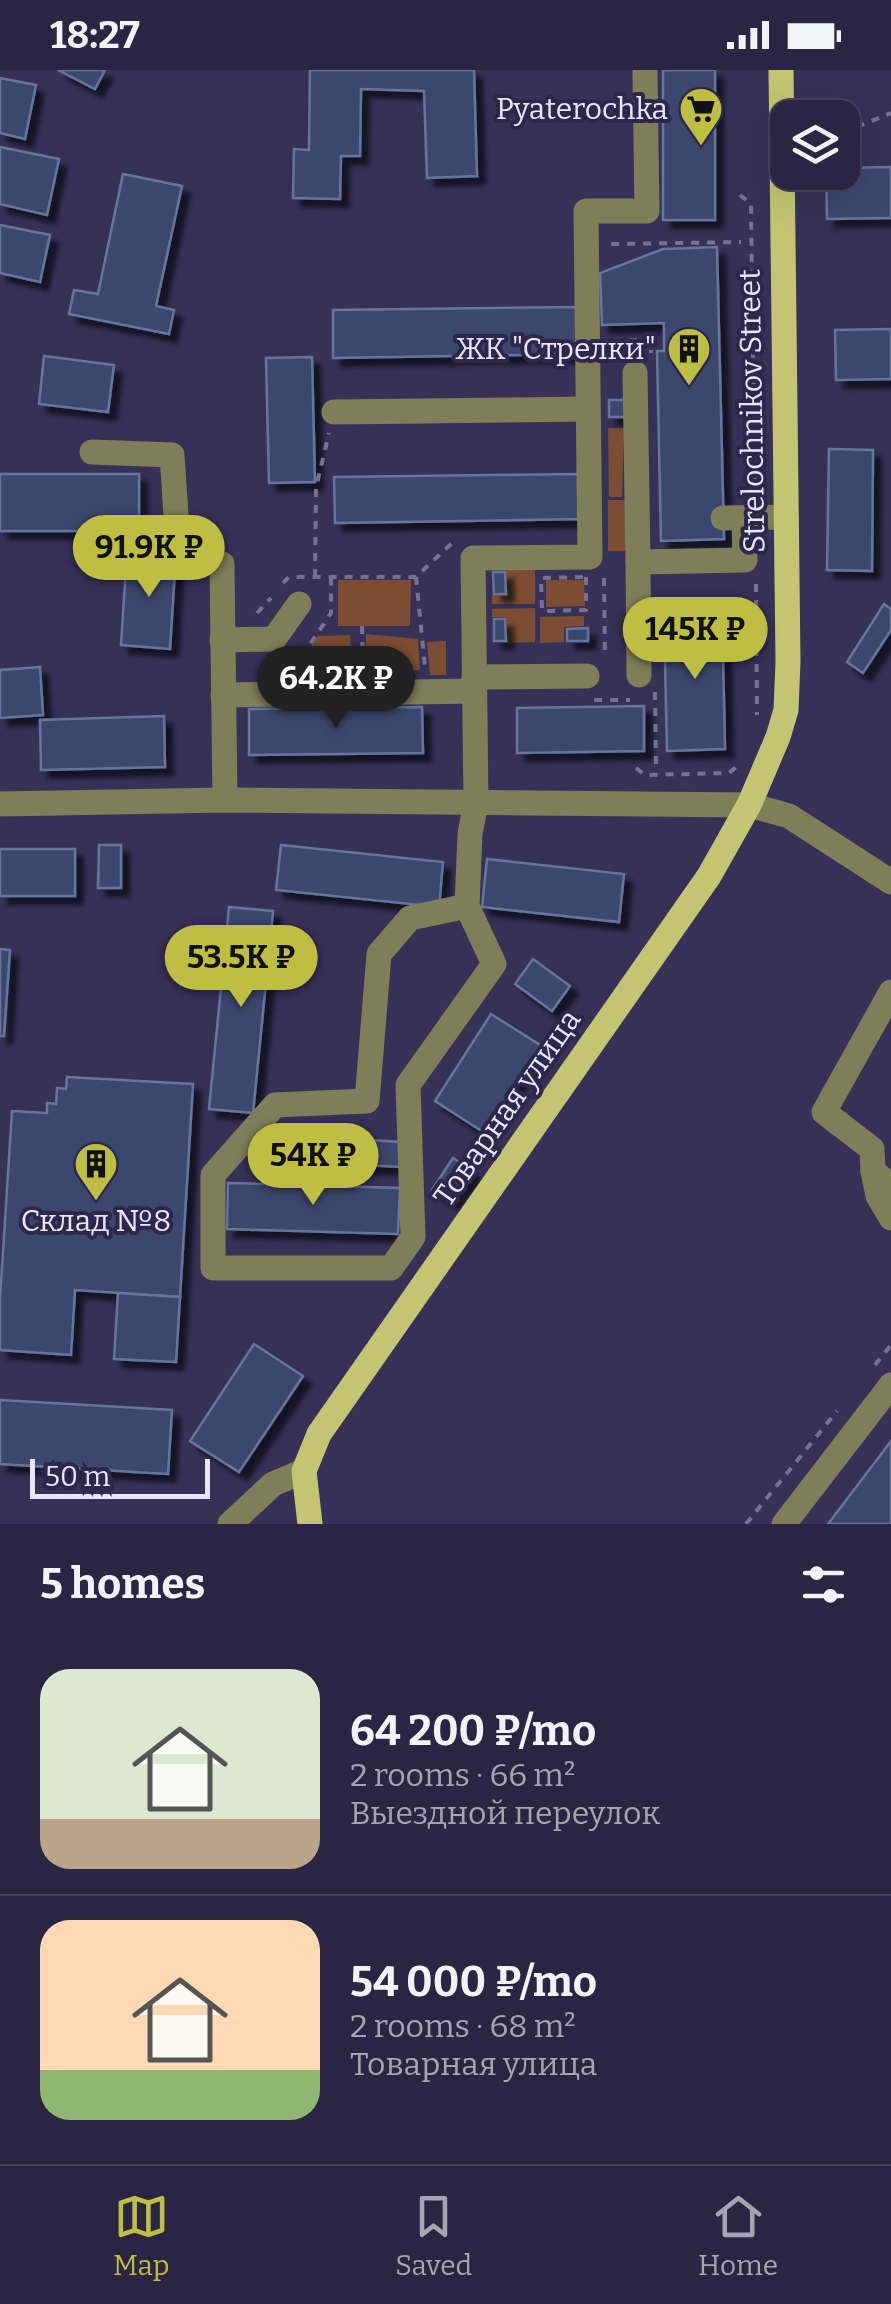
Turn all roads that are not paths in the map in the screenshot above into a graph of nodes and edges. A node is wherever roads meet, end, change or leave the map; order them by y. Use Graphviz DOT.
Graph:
graph roads {
  1 [pos="645,70"];
  2 [pos="780,70"];
  3 [pos="635,373"];
  4 [pos="588,409"];
  5 [pos="334,412"];
  6 [pos="92,452"];
  7 [pos="786,522"];
  8 [pos="638,562"];
  9 [pos="299,604"];
  10 [pos="228,640"];
  11 [pos="647,678"];
  12 [pos="596,682"];
  13 [pos="474,684"];
  14 [pos="223,694"];
  15 [pos="224,800"];
  16 [pos="476,802"];
  17 [pos="0,804"];
  18 [pos="749,805"];
  19 [pos="888,874"];
  20 [pos="467,906"];
  21 [pos="891,992"];
  22 [pos="882,1178"];
  23 [pos="891,1218"];
  24 [pos="880,1378"];
  25 [pos="304,1470"];
  26 [pos="230,1524"];
  27 [pos="310,1524"];
  28 [pos="784,1524"];
  1 -- 4 [label="street"];
  2 -- 7 [label="main road, Strelochnikov Street"];
  3 -- 8 [label="street"];
  4 -- 5 [label="street"];
  4 -- 13 [label="street"];
  6 -- 10 [label="street"];
  7 -- 8 [label="street"];
  7 -- 18 [label="main road, Strelochnikov Street"];
  8 -- 11 [label="street"];
  9 -- 10 [label="street"];
  10 -- 14 [label="street"];
  12 -- 13 [label="street"];
  13 -- 14 [label="street"];
  13 -- 16 [label="street"];
  14 -- 15 [label="street"];
  15 -- 16 [label="street"];
  15 -- 17 [label="street"];
  16 -- 18 [label="street"];
  16 -- 20 [label="street"];
  18 -- 19 [label="street"];
  18 -- 25 [label="main road, Товарная улица"];
  20 -- 20 [label="street"];
  21 -- 22 [label="street"];
  22 -- 23 [label="street"];
  24 -- 28 [label="street"];
  25 -- 26 [label="street"];
  25 -- 27 [label="main road"];
}
